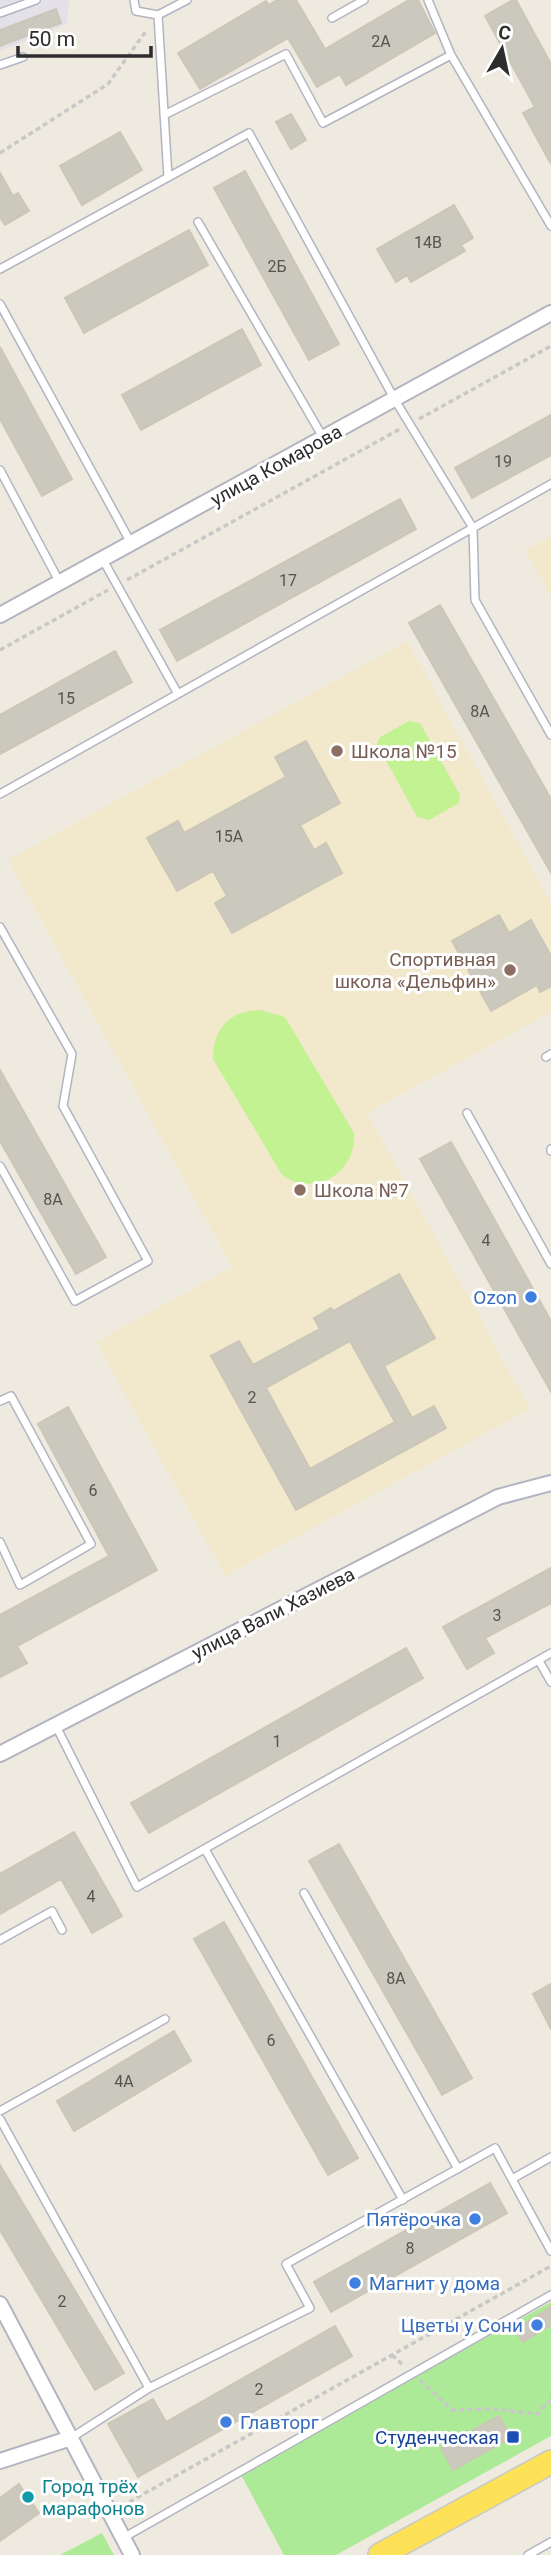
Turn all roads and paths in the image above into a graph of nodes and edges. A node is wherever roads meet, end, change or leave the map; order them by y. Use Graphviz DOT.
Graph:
graph roads {
  1 [pos="36,0"];
  2 [pos="134,0"];
  3 [pos="187,0"];
  4 [pos="364,0"];
  5 [pos="428,0"];
  6 [pos="0,13"];
  7 [pos="158,15"];
  8 [pos="332,18"];
  9 [pos="451,55"];
  10 [pos="23,57"];
  11 [pos="0,65"];
  12 [pos="164,115"];
  13 [pos="0,153"];
  14 [pos="167,177"];
  15 [pos="198,222"];
  16 [pos="551,226"];
  17 [pos="0,269"];
  18 [pos="0,304"];
  19 [pos="551,313"];
  20 [pos="551,346"];
  21 [pos="395,400"];
  22 [pos="410,424"];
  23 [pos="324,439"];
  24 [pos="0,470"];
  25 [pos="551,484"];
  26 [pos="473,528"];
  27 [pos="132,544"];
  28 [pos="103,560"];
  29 [pos="60,583"];
  30 [pos="117,585"];
  31 [pos="0,615"];
  32 [pos="0,650"];
  33 [pos="178,694"];
  34 [pos="551,735"];
  35 [pos="0,794"];
  36 [pos="0,927"];
  37 [pos="467,1113"];
  38 [pos="0,1166"];
  39 [pos="551,1264"];
  40 [pos="0,1401"];
  41 [pos="551,1483"];
  42 [pos="0,1542"];
  43 [pos="551,1653"];
  44 [pos="539,1661"];
  45 [pos="551,1682"];
  46 [pos="56,1726"];
  47 [pos="0,1754"];
  48 [pos="206,1851"];
  49 [pos="304,1893"];
  50 [pos="62,1930"];
  51 [pos="0,1940"];
  52 [pos="165,2019"];
  53 [pos="0,2111"];
  54 [pos="0,2119"];
  55 [pos="551,2157"];
  56 [pos="458,2169"];
  57 [pos="512,2179"];
  58 [pos="403,2200"];
  59 [pos="551,2251"];
  60 [pos="551,2266"];
  61 [pos="551,2295"];
  62 [pos="0,2304"];
  63 [pos="392,2355"];
  64 [pos="413,2374"];
  65 [pos="149,2388"];
  66 [pos="551,2400"];
  67 [pos="71,2438"];
  68 [pos="0,2461"];
  69 [pos="551,2462"];
  70 [pos="110,2513"];
  71 [pos="123,2538"];
  72 [pos="551,2542"];
  73 [pos="132,2555"];
  74 [pos="380,2555"];
  75 [pos="528,2555"];
  1 -- 6 [label="lane"];
  2 -- 7 [label="lane"];
  3 -- 7 [label="lane"];
  4 -- 8 [label="lane"];
  5 -- 9 [label="lane"];
  7 -- 12 [label="lane"];
  7 -- 13 [label="path"];
  9 -- 12 [label="lane"];
  9 -- 16 [label="lane"];
  10 -- 11 [label="lane"];
  12 -- 14 [label="lane"];
  14 -- 17 [label="lane"];
  14 -- 21 [label="lane"];
  15 -- 23 [label="lane"];
  18 -- 27 [label="lane"];
  19 -- 21 [label="street, улица Комарова"];
  20 -- 22 [label="path"];
  21 -- 22 [label="lane"];
  21 -- 23 [label="street, улица Комарова"];
  22 -- 26 [label="lane"];
  22 -- 30 [label="path"];
  23 -- 27 [label="street, улица Комарова"];
  24 -- 29 [label="lane"];
  25 -- 26 [label="lane"];
  26 -- 33 [label="lane"];
  26 -- 34 [label="lane"];
  27 -- 28 [label="street, улица Комарова"];
  28 -- 29 [label="street, улица Комарова"];
  28 -- 30 [label="lane"];
  29 -- 31 [label="street, улица Комарова"];
  30 -- 32 [label="path"];
  30 -- 33 [label="lane"];
  33 -- 35 [label="lane"];
  36 -- 38 [label="lane"];
  37 -- 39 [label="lane"];
  40 -- 42 [label="lane"];
  41 -- 46 [label="street, улица Вали Хазиева"];
  43 -- 44 [label="lane"];
  44 -- 45 [label="lane"];
  44 -- 48 [label="lane"];
  46 -- 47 [label="street, улица Вали Хазиева"];
  46 -- 48 [label="lane"];
  48 -- 58 [label="lane"];
  49 -- 56 [label="lane"];
  50 -- 51 [label="lane"];
  52 -- 53 [label="lane"];
  54 -- 65 [label="lane"];
  55 -- 57 [label="lane"];
  56 -- 57 [label="lane"];
  56 -- 58 [label="lane"];
  57 -- 59 [label="lane"];
  58 -- 65 [label="lane"];
  60 -- 63 [label="path"];
  61 -- 64 [label="lane"];
  62 -- 67 [label="street"];
  63 -- 64 [label="path"];
  63 -- 70 [label="path"];
  64 -- 66 [label="path"];
  64 -- 71 [label="lane"];
  65 -- 67 [label="lane"];
  67 -- 68 [label="street"];
  67 -- 70 [label="street"];
  69 -- 74 [label="main road"];
  70 -- 71 [label="street"];
  71 -- 73 [label="street"];
  72 -- 75 [label="lane"];
}
